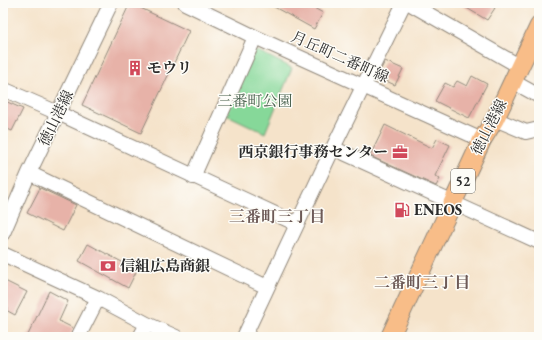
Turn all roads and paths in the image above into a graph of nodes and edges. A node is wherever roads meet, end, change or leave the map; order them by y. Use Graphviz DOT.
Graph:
graph roads {
  1 [pos="111,3"];
  2 [pos="185,3"];
  3 [pos="404,3"];
  4 [pos="409,3"];
  5 [pos="539,26"];
  6 [pos="255,37"];
  7 [pos="516,74"];
  8 [pos="364,86"];
  9 [pos="3,88"];
  10 [pos="539,96"];
  11 [pos="58,113"];
  12 [pos="494,119"];
  13 [pos="539,129"];
  14 [pos="482,140"];
  15 [pos="333,148"];
  16 [pos="29,173"];
  17 [pos="193,177"];
  18 [pos="453,203"];
  19 [pos="297,224"];
  20 [pos="3,233"];
  21 [pos="539,242"];
  22 [pos="3,254"];
  23 [pos="267,287"];
  24 [pos="98,298"];
  25 [pos="147,324"];
  26 [pos="78,337"];
  27 [pos="140,337"];
  28 [pos="176,337"];
  29 [pos="244,337"];
  30 [pos="390,337"];
  1 -- 11 [label="street, 徳山港線"];
  2 -- 6 [label="street, 月丘町二番町線"];
  3 -- 8 [label="street"];
  4 -- 7 [label="street"];
  5 -- 7 [label="main road, 徳山港線 / 52"];
  6 -- 8 [label="street, 月丘町二番町線"];
  6 -- 17 [label="street"];
  7 -- 10 [label="street"];
  7 -- 12 [label="main road, 徳山港線 / 52"];
  8 -- 14 [label="street, 月丘町二番町線"];
  8 -- 15 [label="street"];
  9 -- 11 [label="street"];
  11 -- 16 [label="street, 徳山港線"];
  11 -- 17 [label="street"];
  12 -- 13 [label="street"];
  12 -- 14 [label="main road, 徳山港線 / 52"];
  14 -- 18 [label="main road, 徳山港線 / 52"];
  15 -- 18 [label="street"];
  15 -- 19 [label="street"];
  16 -- 20 [label="street, 徳山港線"];
  16 -- 23 [label="street"];
  17 -- 19 [label="street"];
  18 -- 21 [label="street"];
  18 -- 30 [label="main road, 徳山港線 / 52"];
  19 -- 23 [label="street"];
  22 -- 24 [label="street"];
  23 -- 29 [label="street"];
  24 -- 25 [label="street"];
  24 -- 26 [label="street"];
  25 -- 27 [label="street"];
  25 -- 28 [label="street"];
}
